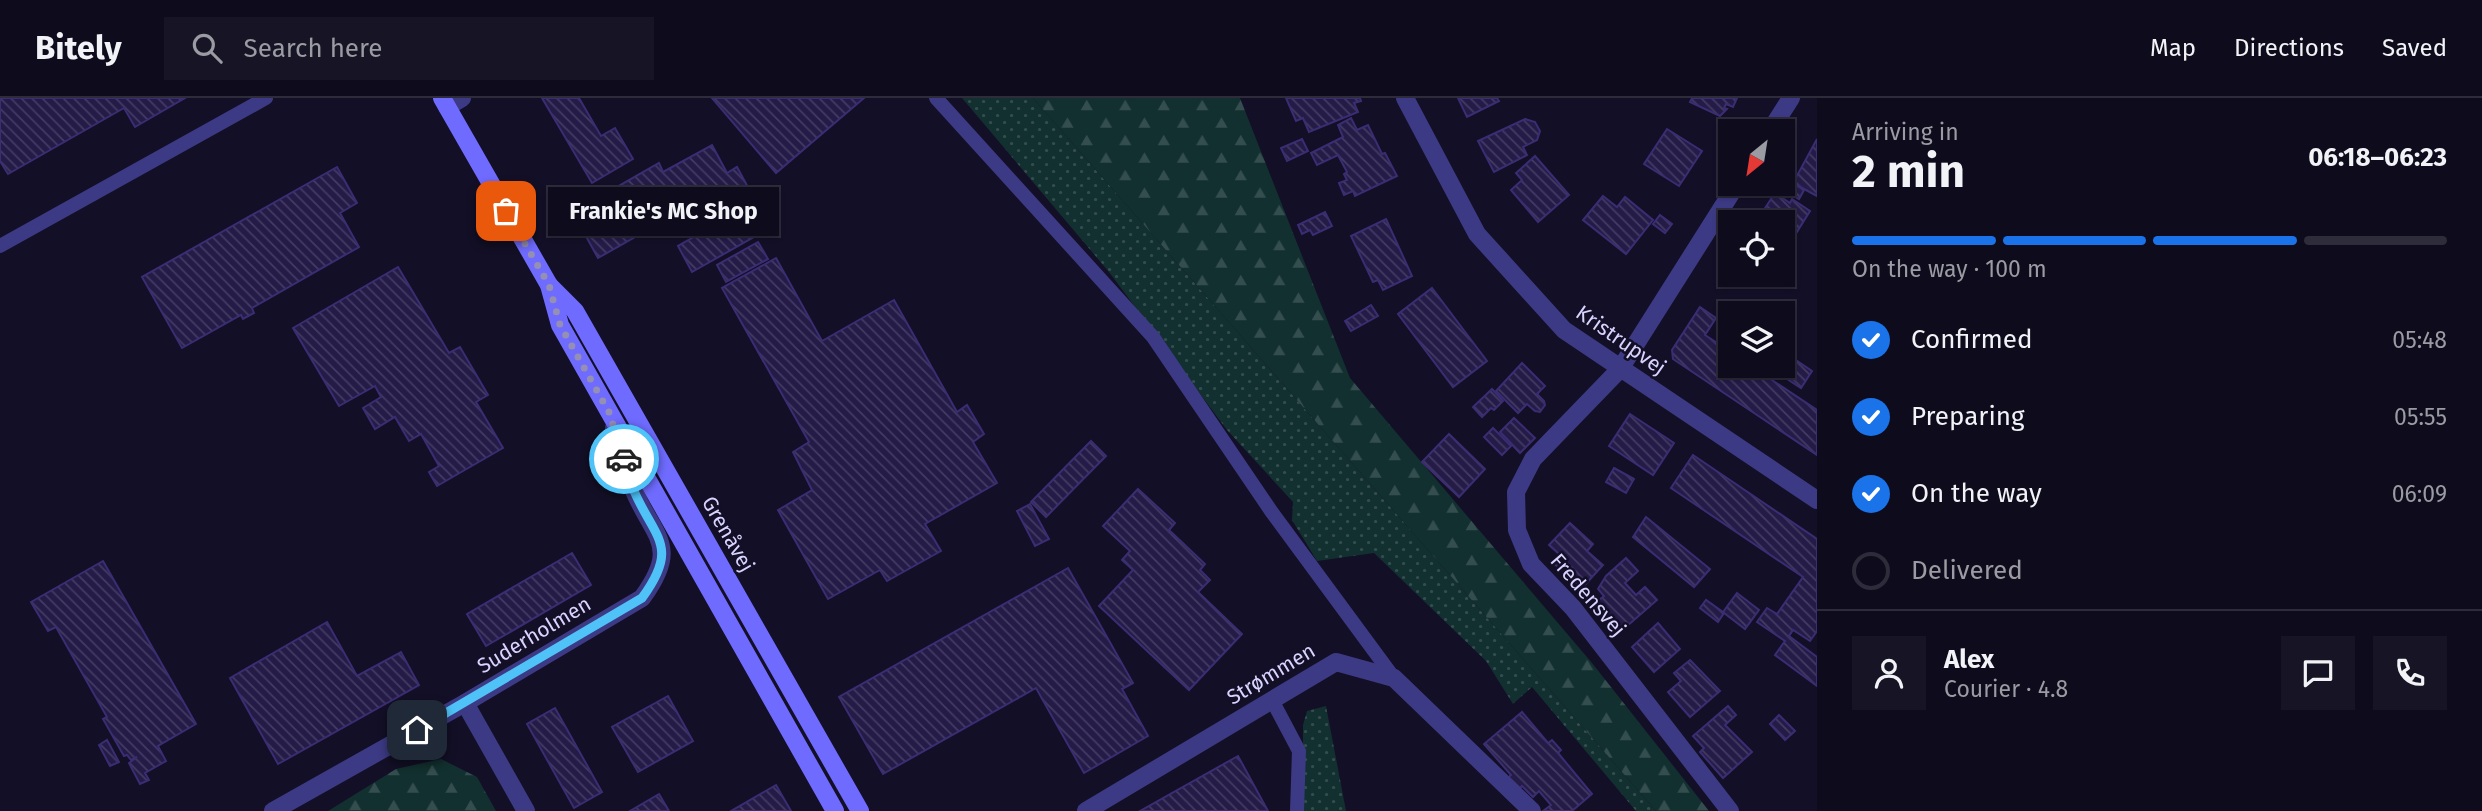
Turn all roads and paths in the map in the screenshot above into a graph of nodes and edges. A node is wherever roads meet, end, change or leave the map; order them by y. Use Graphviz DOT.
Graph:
graph roads {
  1 [pos="266,98"];
  2 [pos="936,98"];
  3 [pos="1405,98"];
  4 [pos="1791,98"];
  5 [pos="450,101"];
  6 [pos="1778,119"];
  7 [pos="1729,196"];
  8 [pos="0,246"];
  9 [pos="549,285"];
  10 [pos="1620,369"];
  11 [pos="609,412"];
  12 [pos="1817,500"];
  13 [pos="1394,678"];
  14 [pos="1272,700"];
  15 [pos="465,703"];
  16 [pos="273,811"];
  17 [pos="526,811"];
  18 [pos="835,811"];
  19 [pos="860,811"];
  20 [pos="1086,811"];
  21 [pos="1297,811"];
  22 [pos="1532,811"];
  23 [pos="1730,811"];
  1 -- 8 [label="lane"];
  2 -- 13 [label="lane"];
  3 -- 10 [label="street, Kristrupvej"];
  4 -- 6 [label="street"];
  5 -- 9 [label="street, Grenåvej"];
  7 -- 10 [label="street, Fredensvej"];
  9 -- 11 [label="street, Grenåvej"];
  9 -- 19 [label="street, Grenåvej"];
  10 -- 12 [label="street, Kristrupvej"];
  10 -- 23 [label="street, Fredensvej"];
  11 -- 15 [label="street, Suderholmen"];
  11 -- 18 [label="street, Grenåvej"];
  13 -- 14 [label="street, Strømmen"];
  13 -- 22 [label="street, Strømmen"];
  14 -- 20 [label="street, Strømmen"];
  14 -- 21 [label="lane"];
  15 -- 16 [label="street, Suderholmen"];
  15 -- 17 [label="street"];
}
